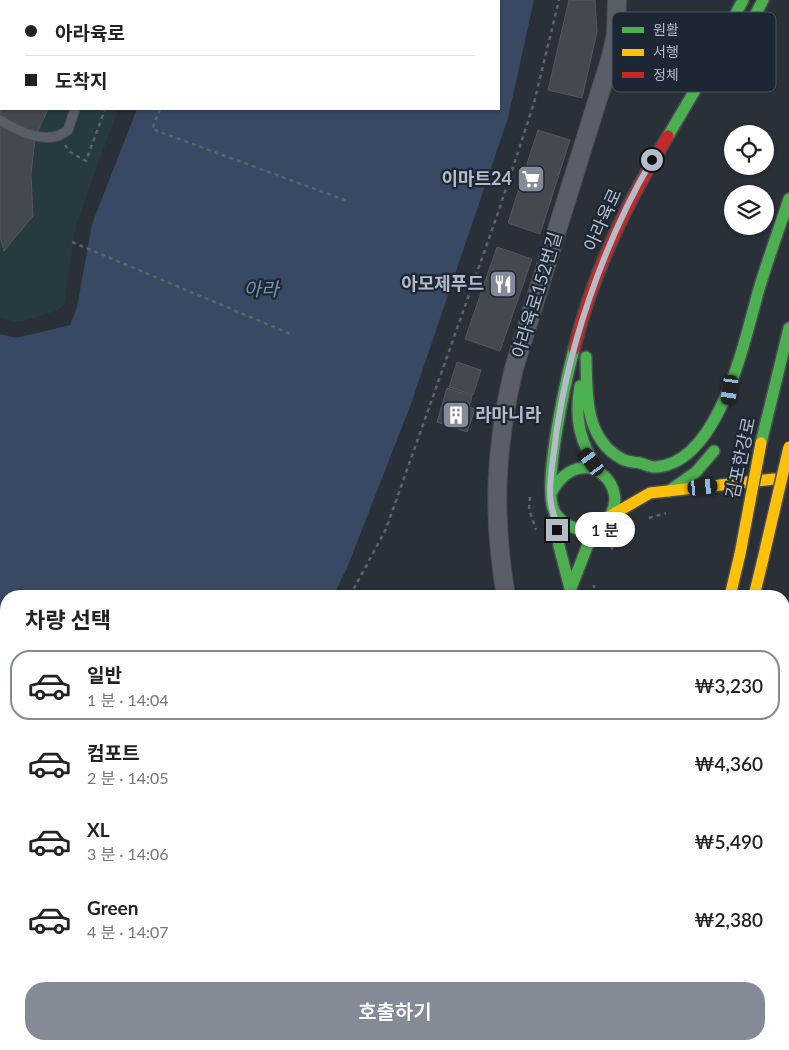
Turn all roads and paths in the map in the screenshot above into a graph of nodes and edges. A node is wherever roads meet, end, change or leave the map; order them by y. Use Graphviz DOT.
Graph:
graph roads {
  1 [pos="559,0"];
  2 [pos="743,0"];
  3 [pos="763,0"];
  4 [pos="737,12"];
  5 [pos="757,12"];
  6 [pos="612,52"];
  7 [pos="694,92"];
  8 [pos="75,110"];
  9 [pos="105,110"];
  10 [pos="160,110"];
  11 [pos="0,120"];
  12 [pos="59,135"];
  13 [pos="789,199"];
  14 [pos="350,202"];
  15 [pos="72,242"];
  16 [pos="789,328"];
  17 [pos="293,335"];
  18 [pos="730,390"];
  19 [pos="789,447"];
  20 [pos="602,474"];
  21 [pos="789,478"];
  22 [pos="669,491"];
  23 [pos="551,493"];
  24 [pos="650,493"];
  25 [pos="671,512"];
  26 [pos="554,514"];
  27 [pos="648,518"];
  28 [pos="606,520"];
  29 [pos="633,527"];
  30 [pos="606,557"];
  31 [pos="597,578"];
  32 [pos="353,590"];
  33 [pos="505,590"];
  34 [pos="571,590"];
  35 [pos="573,590"];
  36 [pos="595,590"];
  37 [pos="731,590"];
  38 [pos="755,590"];
  1 -- 32 [label="path"];
  2 -- 4 [label="main road, 아라육로"];
  3 -- 5 [label="main road"];
  6 -- 33 [label="street, 아라육로152번길"];
  7 -- 23 [label="main road, 아라육로"];
  8 -- 12 [label="lane"];
  9 -- 12 [label="path"];
  10 -- 14 [label="path"];
  11 -- 12 [label="lane"];
  13 -- 18 [label="main road"];
  15 -- 17 [label="path"];
  16 -- 37 [label="main road, 김포한강로, bridge"];
  18 -- 20 [label="main road"];
  18 -- 22 [label="main road"];
  19 -- 38 [label="main road, bridge"];
  20 -- 23 [label="main road"];
  20 -- 24 [label="main road"];
  20 -- 28 [label="main road"];
  21 -- 22 [label="main road"];
  22 -- 24 [label="main road"];
  23 -- 26 [label="main road"];
  24 -- 28 [label="main road"];
  25 -- 27 [label="path"];
  26 -- 28 [label="main road"];
  26 -- 34 [label="main road"];
  28 -- 35 [label="main road"];
  29 -- 30 [label="path"];
  31 -- 36 [label="path"];
}
